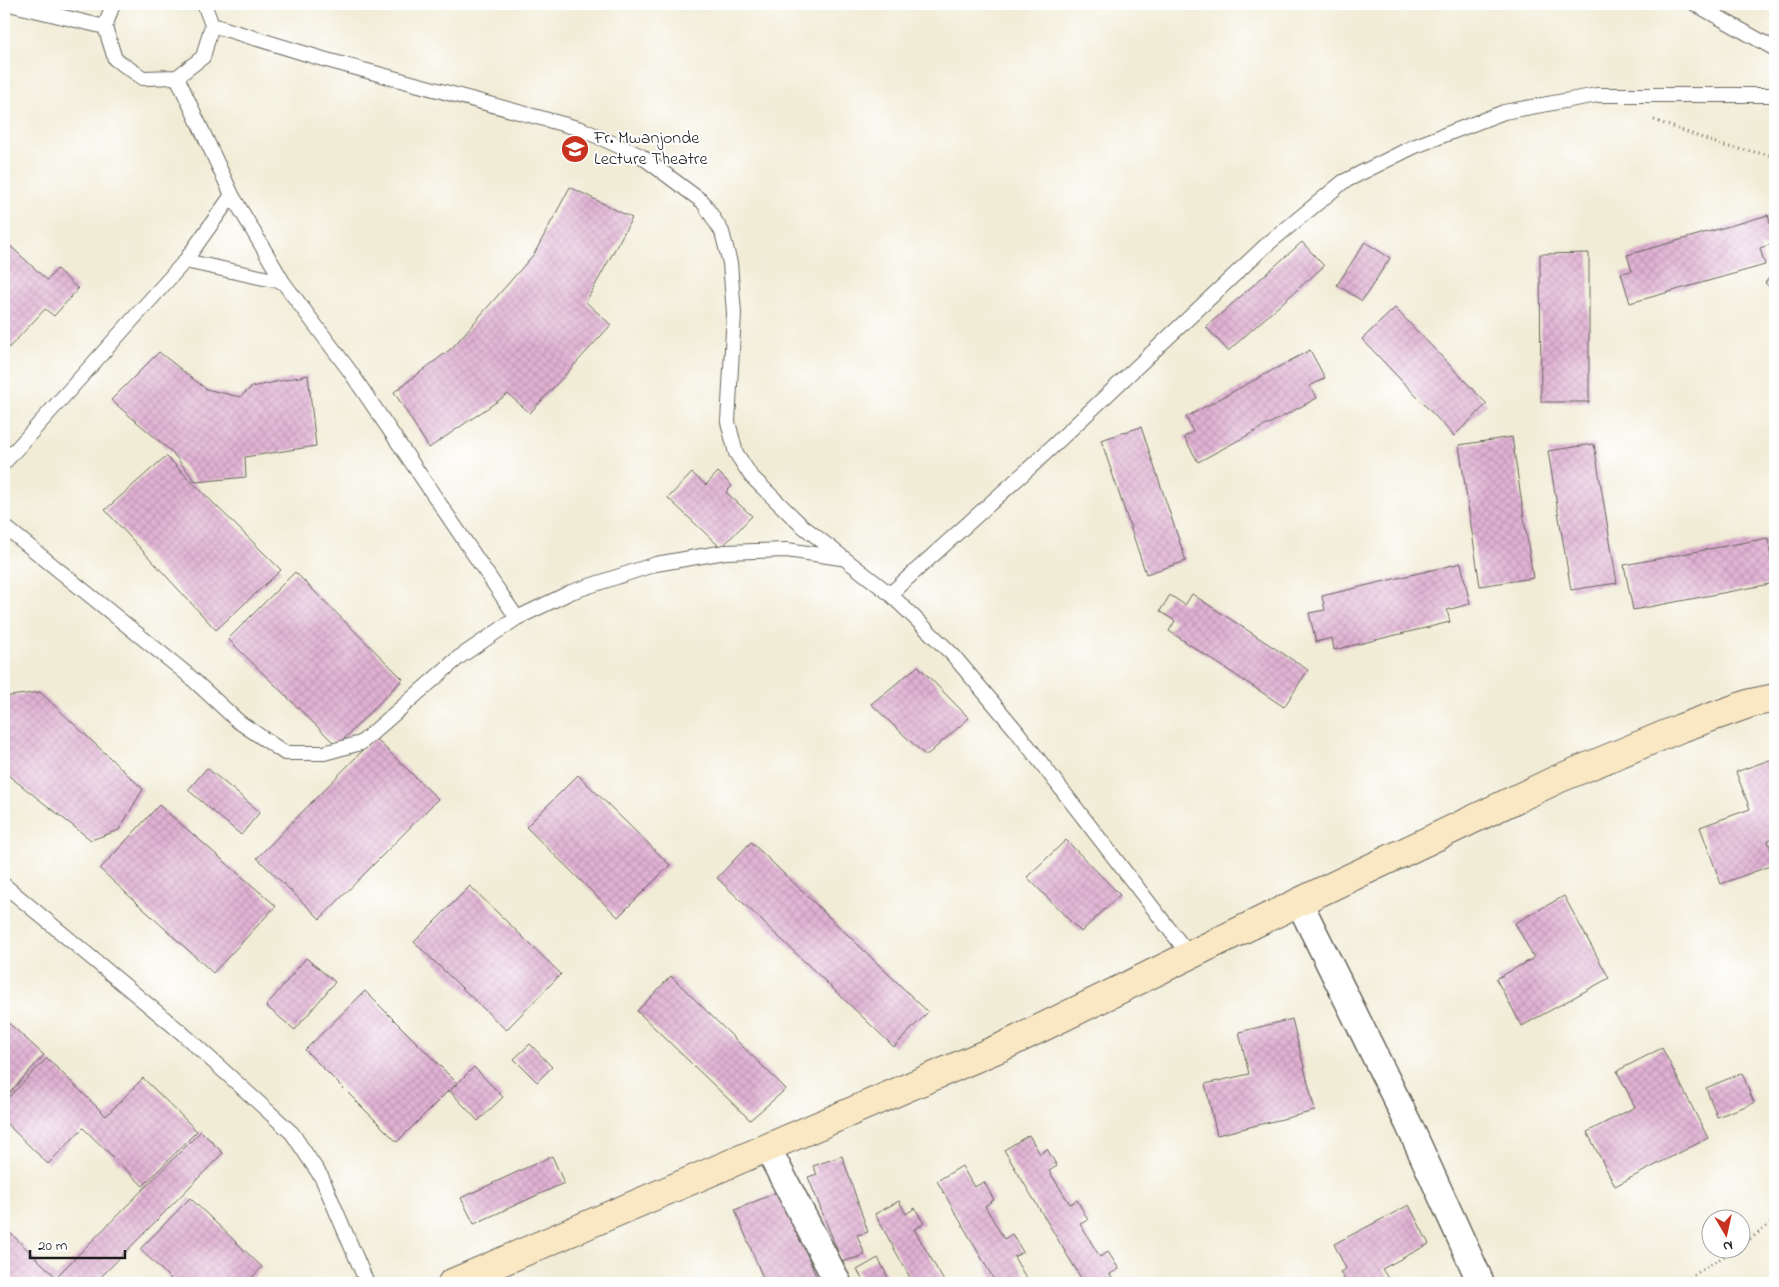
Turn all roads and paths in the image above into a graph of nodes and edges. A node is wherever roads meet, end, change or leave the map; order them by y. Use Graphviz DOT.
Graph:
graph roads {
  1 [pos="9,4"];
  2 [pos="113,4"];
  3 [pos="204,4"];
  4 [pos="1695,4"];
  5 [pos="212,25"];
  6 [pos="105,27"];
  7 [pos="1775,50"];
  8 [pos="177,77"];
  9 [pos="1775,95"];
  10 [pos="1648,118"];
  11 [pos="1775,156"];
  12 [pos="232,195"];
  13 [pos="185,261"];
  14 [pos="283,282"];
  15 [pos="4,463"];
  16 [pos="4,526"];
  17 [pos="842,558"];
  18 [pos="890,594"];
  19 [pos="518,618"];
  20 [pos="1775,698"];
  21 [pos="4,885"];
  22 [pos="1299,902"];
  23 [pos="1190,956"];
  24 [pos="768,1149"];
  25 [pos="1775,1220"];
  26 [pos="1752,1237"];
  27 [pos="1718,1260"];
  28 [pos="367,1283"];
  29 [pos="452,1283"];
  30 [pos="838,1283"];
  31 [pos="1481,1283"];
  32 [pos="1681,1283"];
  1 -- 6 [label="lane"];
  2 -- 6 [label="lane"];
  3 -- 5 [label="lane"];
  4 -- 7 [label="lane"];
  5 -- 8 [label="lane"];
  5 -- 17 [label="lane"];
  6 -- 8 [label="lane"];
  8 -- 12 [label="lane"];
  9 -- 18 [label="lane"];
  10 -- 11 [label="path"];
  12 -- 13 [label="lane"];
  12 -- 14 [label="lane"];
  13 -- 14 [label="lane"];
  13 -- 15 [label="lane"];
  14 -- 19 [label="lane"];
  16 -- 19 [label="lane"];
  17 -- 18 [label="lane"];
  17 -- 19 [label="lane"];
  18 -- 23 [label="lane"];
  20 -- 22 [label="main road"];
  21 -- 28 [label="lane"];
  22 -- 23 [label="main road"];
  22 -- 31 [label="street"];
  23 -- 24 [label="main road"];
  24 -- 29 [label="main road"];
  24 -- 30 [label="street"];
  25 -- 26 [label="path"];
  27 -- 32 [label="path"];
}
